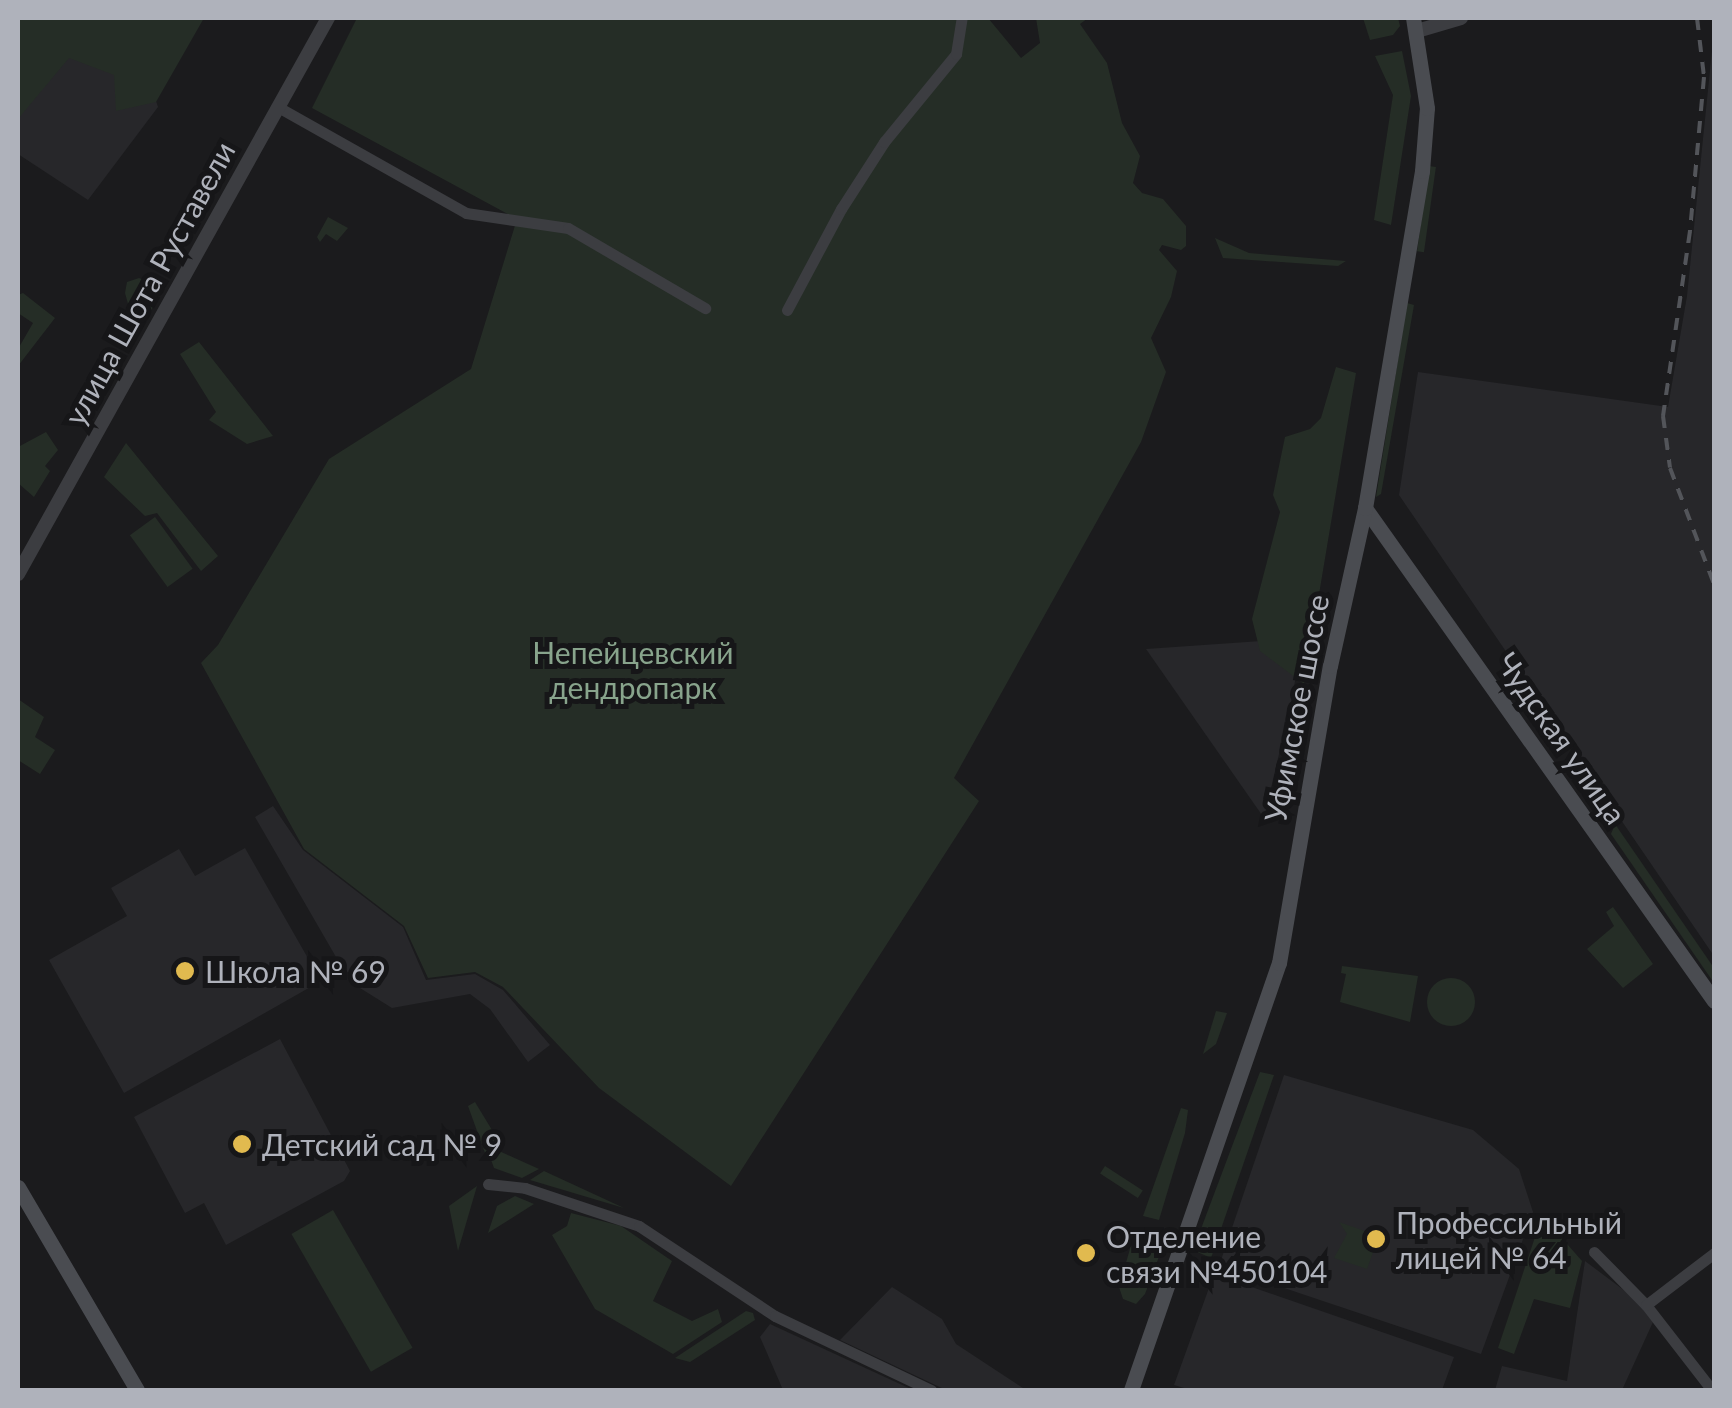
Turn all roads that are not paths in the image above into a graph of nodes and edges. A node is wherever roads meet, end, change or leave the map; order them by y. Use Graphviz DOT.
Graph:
graph roads {
  1 [pos="328,18"];
  2 [pos="962,18"];
  3 [pos="1461,18"];
  4 [pos="1415,24"];
  5 [pos="278,107"];
  6 [pos="705,308"];
  7 [pos="787,310"];
  8 [pos="1365,508"];
  9 [pos="18,574"];
  10 [pos="1714,1001"];
  11 [pos="488,1184"];
  12 [pos="18,1187"];
  13 [pos="1594,1252"];
  14 [pos="1714,1254"];
  15 [pos="1646,1304"];
  16 [pos="1712,1388"];
  17 [pos="137,1390"];
  18 [pos="931,1390"];
  19 [pos="1131,1390"];
  1 -- 5 [label="street, улица Шота Руставели"];
  2 -- 7 [label="street"];
  3 -- 4 [label="street"];
  4 -- 8 [label="main road, Уфимское шоссе"];
  5 -- 6 [label="street"];
  5 -- 9 [label="street, улица Шота Руставели"];
  8 -- 10 [label="main road, Чудская улица"];
  8 -- 19 [label="main road, Уфимское шоссе"];
  11 -- 18 [label="street"];
  12 -- 17 [label="main road"];
  13 -- 15 [label="street"];
  14 -- 15 [label="street"];
  15 -- 16 [label="street"];
}
